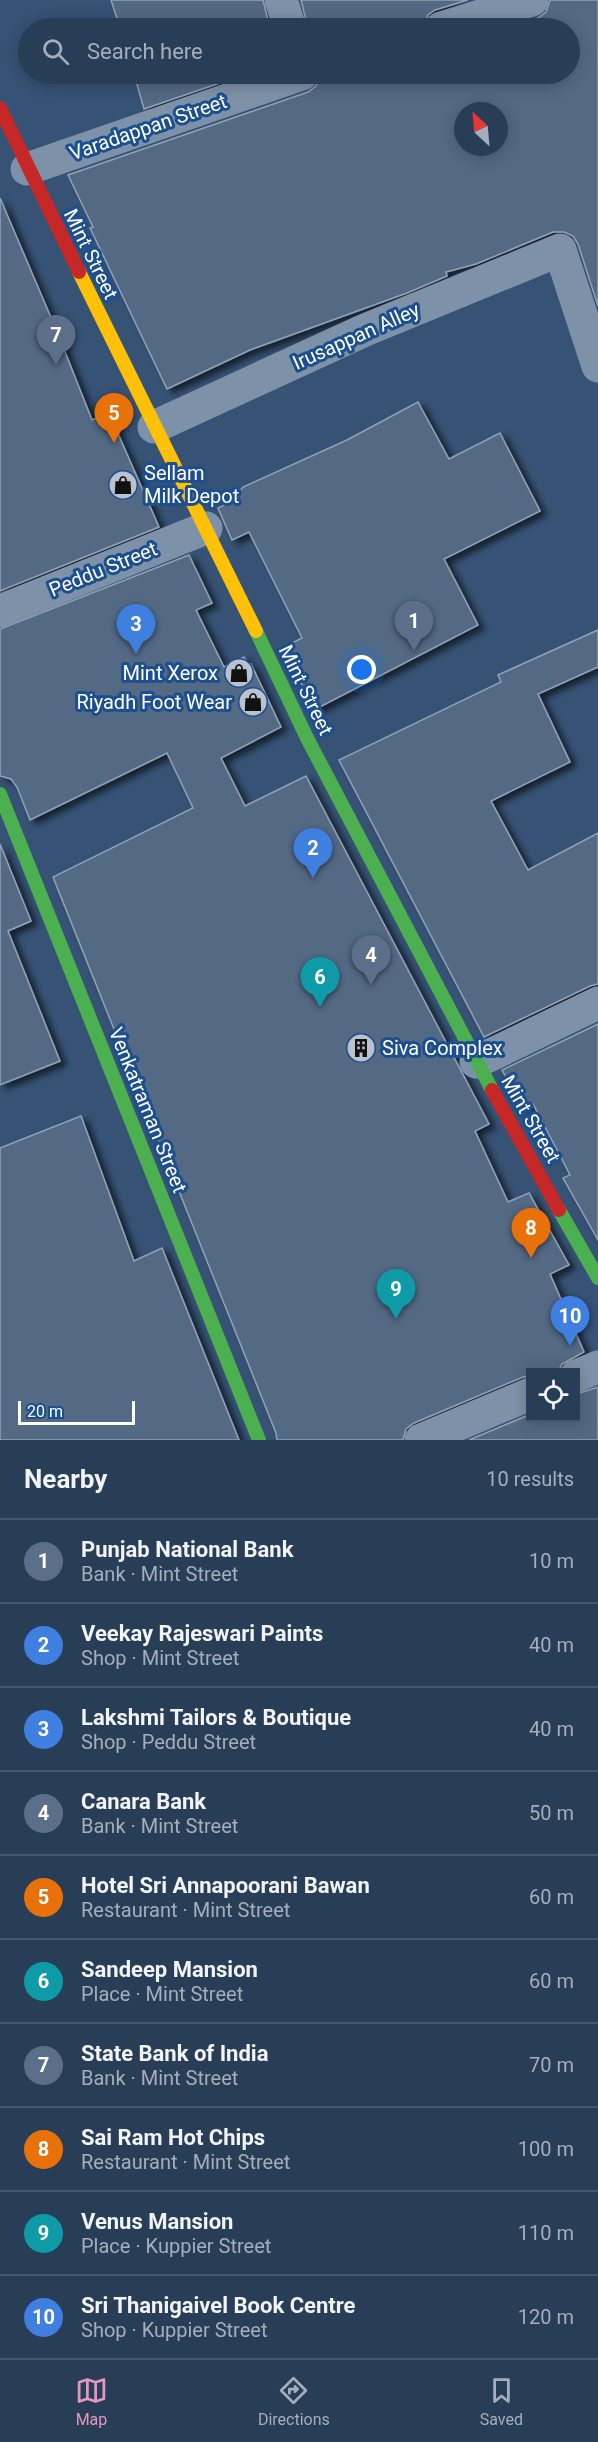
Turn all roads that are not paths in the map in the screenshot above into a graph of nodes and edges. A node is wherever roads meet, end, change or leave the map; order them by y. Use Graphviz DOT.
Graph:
graph roads {
  1 [pos="281,0"];
  2 [pos="532,0"];
  3 [pos="287,18"];
  4 [pos="474,18"];
  5 [pos="273,84"];
  6 [pos="0,108"];
  7 [pos="27,169"];
  8 [pos="598,366"];
  9 [pos="154,427"];
  10 [pos="206,528"];
  11 [pos="0,610"];
  12 [pos="0,794"];
  13 [pos="598,1003"];
  14 [pos="476,1062"];
  15 [pos="598,1278"];
  16 [pos="598,1367"];
  17 [pos="580,1374"];
  18 [pos="526,1396"];
  19 [pos="434,1437"];
  20 [pos="259,1440"];
  1 -- 3 [label="street"];
  2 -- 4 [label="street"];
  5 -- 7 [label="street, Varadappan Street"];
  6 -- 7 [label="street, Mint Street"];
  7 -- 9 [label="street, Mint Street"];
  8 -- 9 [label="street, Irusappan Alley"];
  9 -- 10 [label="street, Mint Street"];
  10 -- 11 [label="street, Peddu Street"];
  10 -- 14 [label="street, Mint Street"];
  12 -- 20 [label="street, Venkatraman Street"];
  13 -- 14 [label="street"];
  14 -- 15 [label="street, Mint Street"];
  16 -- 17 [label="street"];
  18 -- 19 [label="street"];
}
